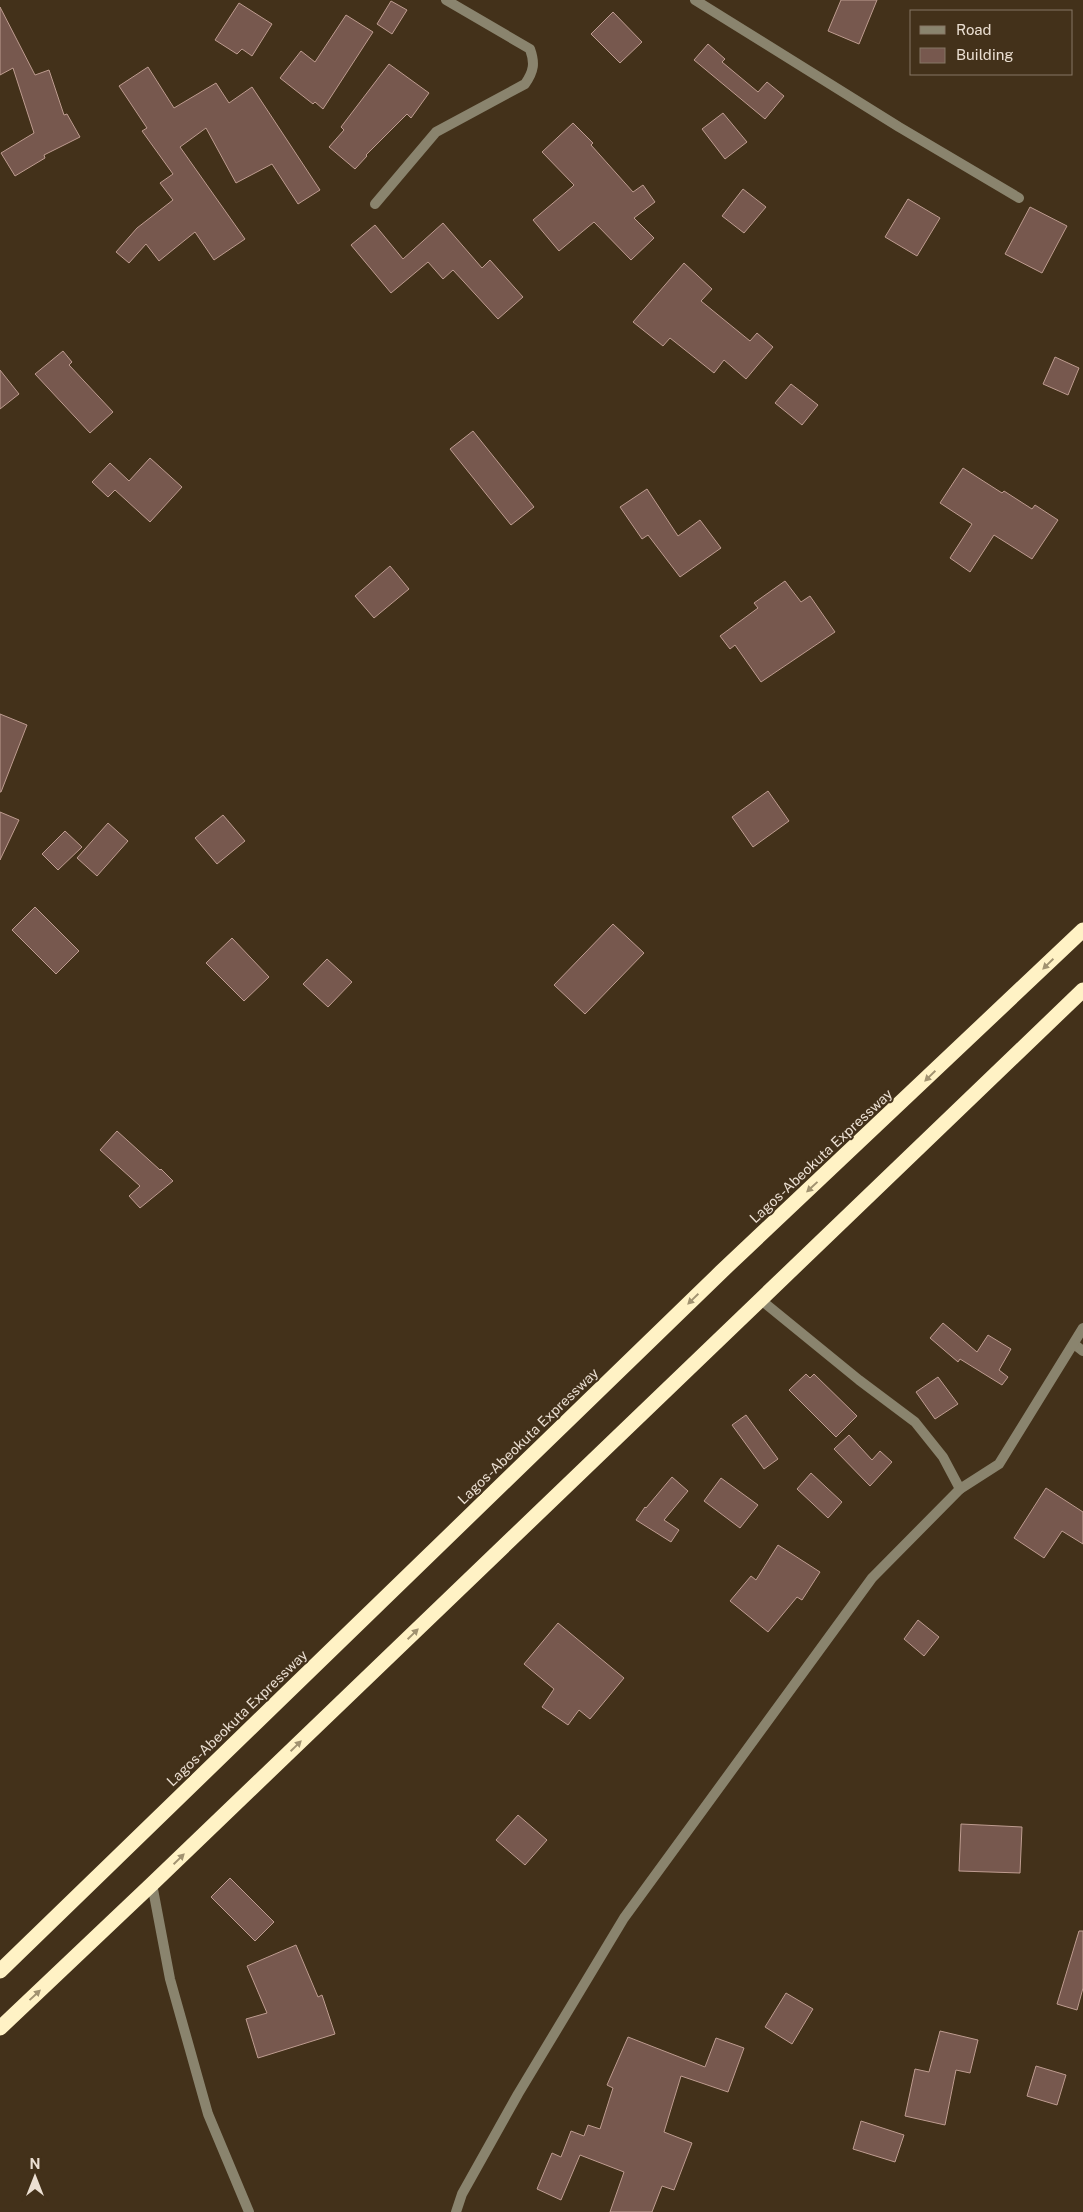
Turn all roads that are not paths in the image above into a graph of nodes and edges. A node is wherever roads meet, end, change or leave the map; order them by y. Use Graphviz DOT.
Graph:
graph roads {
  1 [pos="446,0"];
  2 [pos="695,0"];
  3 [pos="1019,198"];
  4 [pos="375,204"];
  5 [pos="1083,930"];
  6 [pos="1083,990"];
  7 [pos="761,1300"];
  8 [pos="1083,1328"];
  9 [pos="1074,1344"];
  10 [pos="1083,1351"];
  11 [pos="960,1489"];
  12 [pos="152,1884"];
  13 [pos="0,1971"];
  14 [pos="0,2028"];
  15 [pos="249,2212"];
  16 [pos="456,2212"];
  1 -- 4 [label="street"];
  2 -- 3 [label="street"];
  5 -- 13 [label="highway, Lagos-Abeokuta Expressway, one-way"];
  6 -- 7 [label="highway"];
  7 -- 11 [label="street"];
  12 -- 7 [label="highway, one-way"];
  8 -- 9 [label="street"];
  9 -- 10 [label="street"];
  9 -- 11 [label="street"];
  11 -- 16 [label="street"];
  14 -- 12 [label="highway, one-way"];
  12 -- 15 [label="street"];
}
